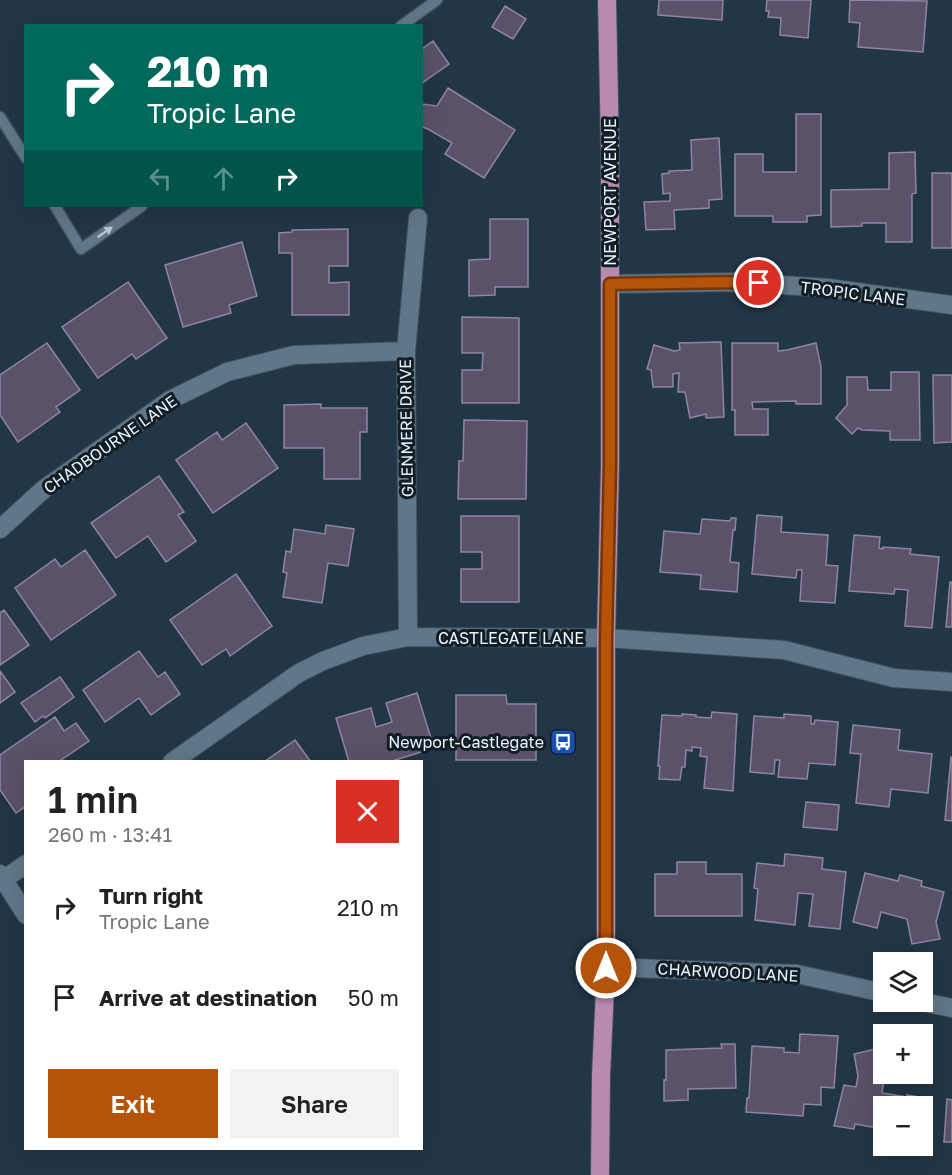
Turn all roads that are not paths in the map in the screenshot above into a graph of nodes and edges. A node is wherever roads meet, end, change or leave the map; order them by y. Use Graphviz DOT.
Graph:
graph roads {
  1 [pos="437,0"];
  2 [pos="607,0"];
  3 [pos="403,24"];
  4 [pos="0,117"];
  5 [pos="24,155"];
  6 [pos="56,207"];
  7 [pos="141,207"];
  8 [pos="418,219"];
  9 [pos="610,284"];
  10 [pos="952,305"];
  11 [pos="406,351"];
  12 [pos="0,529"];
  13 [pos="408,638"];
  14 [pos="606,638"];
  15 [pos="952,682"];
  16 [pos="175,760"];
  17 [pos="24,865"];
  18 [pos="2,877"];
  19 [pos="24,912"];
  20 [pos="606,968"];
  21 [pos="873,991"];
  22 [pos="933,1004"];
  23 [pos="952,1008"];
  24 [pos="600,1175"];
  1 -- 3 [label="lane"];
  2 -- 9 [label="main road, NEWPORT AVENUE"];
  4 -- 5 [label="lane"];
  6 -- 7 [label="lane, one-way"];
  8 -- 11 [label="street, GLENMERE DRIVE"];
  9 -- 10 [label="street, TROPIC LANE"];
  9 -- 14 [label="main road, NEWPORT AVENUE"];
  11 -- 12 [label="street, CHADBOURNE LANE"];
  11 -- 13 [label="street, GLENMERE DRIVE"];
  13 -- 14 [label="street, CASTLEGATE LANE"];
  13 -- 16 [label="street, CASTLEGATE LANE"];
  14 -- 15 [label="street, CASTLEGATE LANE"];
  14 -- 20 [label="main road, NEWPORT AVENUE"];
  17 -- 18 [label="street"];
  18 -- 19 [label="street"];
  20 -- 21 [label="street, CHARWOOD LANE"];
  20 -- 24 [label="main road, NEWPORT AVENUE"];
  22 -- 23 [label="street"];
}
